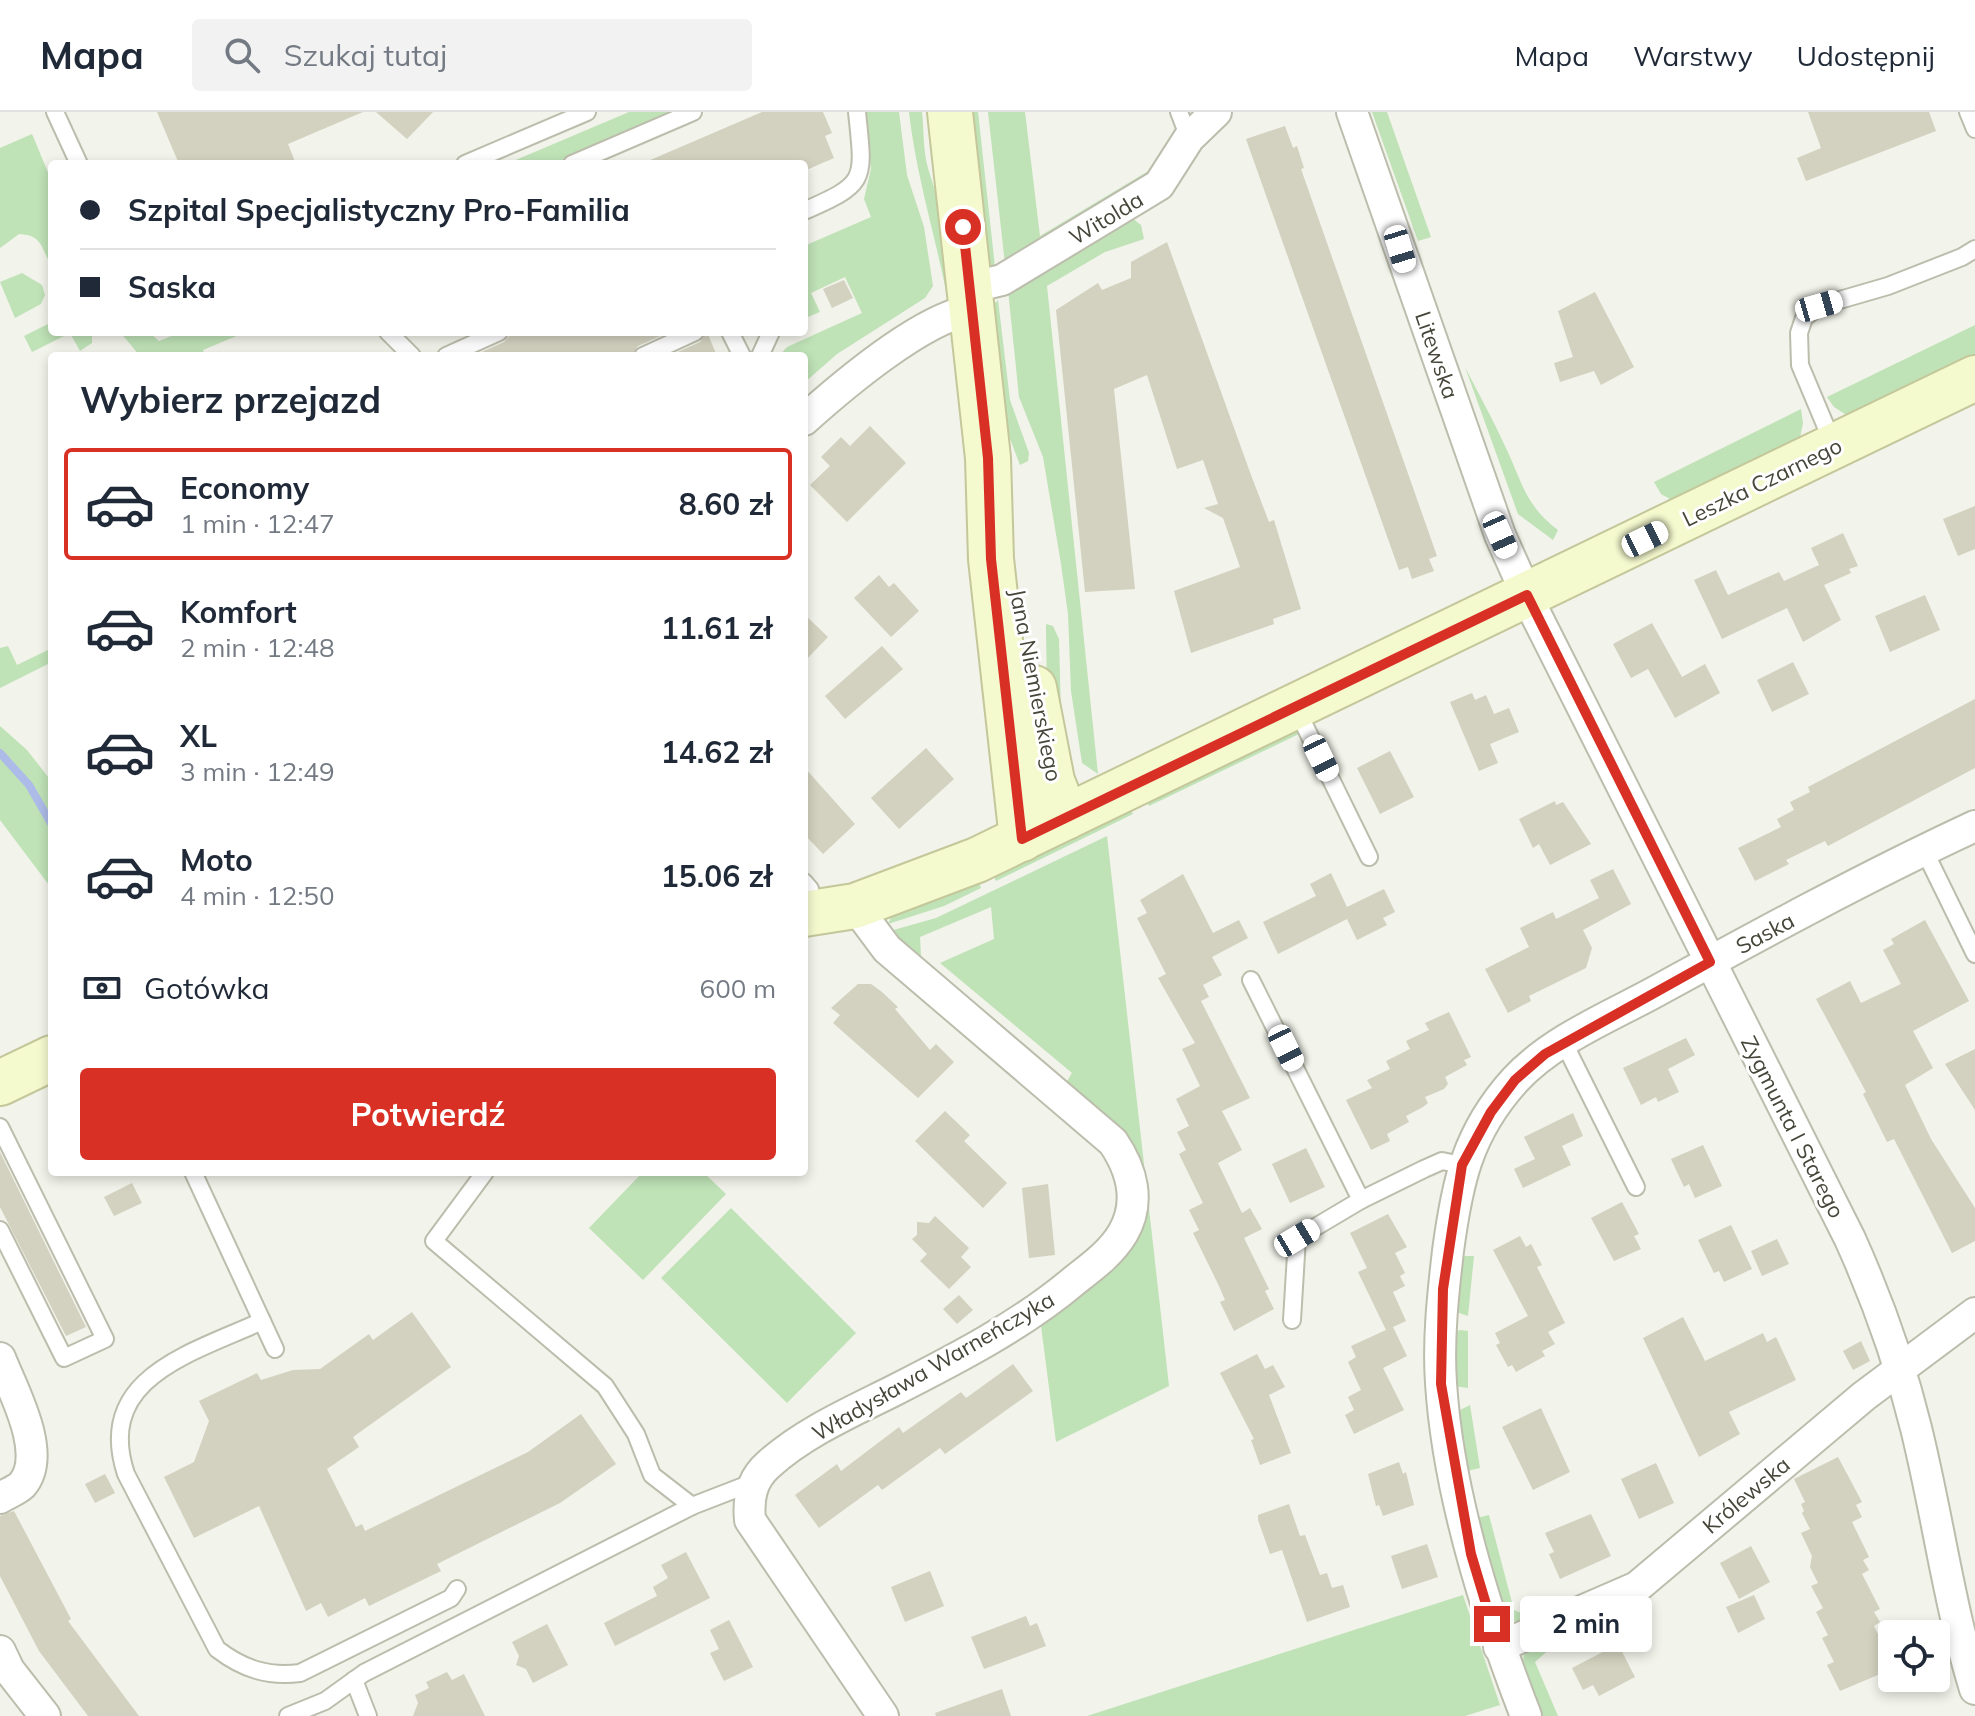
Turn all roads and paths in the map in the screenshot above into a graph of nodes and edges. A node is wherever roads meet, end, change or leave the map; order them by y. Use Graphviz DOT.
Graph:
graph roads {
  1 [pos="55,112"];
  2 [pos="587,112"];
  3 [pos="693,112"];
  4 [pos="857,112"];
  5 [pos="950,112"];
  6 [pos="1216,112"];
  7 [pos="1352,112"];
  8 [pos="1968,112"];
  9 [pos="1184,125"];
  10 [pos="1975,129"];
  11 [pos="77,160"];
  12 [pos="474,160"];
  13 [pos="581,160"];
  14 [pos="808,209"];
  15 [pos="1975,249"];
  16 [pos="970,299"];
  17 [pos="392,336"];
  18 [pos="490,336"];
  19 [pos="686,336"];
  20 [pos="408,352"];
  21 [pos="455,352"];
  22 [pos="652,352"];
  23 [pos="1972,386"];
  24 [pos="808,416"];
  25 [pos="1834,447"];
  26 [pos="988,458"];
  27 [pos="1527,595"];
  28 [pos="1296,707"];
  29 [pos="1066,817"];
  30 [pos="1975,826"];
  31 [pos="1022,839"];
  32 [pos="1924,850"];
  33 [pos="1369,857"];
  34 [pos="808,903"];
  35 [pos="855,906"];
  36 [pos="1975,954"];
  37 [pos="1710,962"];
  38 [pos="1251,980"];
  39 [pos="1564,1043"];
  40 [pos="48,1060"];
  41 [pos="0,1083"];
  42 [pos="0,1127"];
  43 [pos="8,1161"];
  44 [pos="1462,1165"];
  45 [pos="195,1176"];
  46 [pos="482,1176"];
  47 [pos="1636,1187"];
  48 [pos="1361,1200"];
  49 [pos="0,1230"];
  50 [pos="1975,1313"];
  51 [pos="1292,1320"];
  52 [pos="262,1321"];
  53 [pos="275,1349"];
  54 [pos="0,1358"];
  55 [pos="1899,1367"];
  56 [pos="754,1482"];
  57 [pos="0,1498"];
  58 [pos="692,1506"];
  59 [pos="457,1589"];
  60 [pos="1499,1647"];
  61 [pos="0,1651"];
  62 [pos="354,1680"];
  63 [pos="1975,1689"];
  64 [pos="45,1716"];
  65 [pos="288,1716"];
  66 [pos="368,1716"];
  67 [pos="883,1716"];
  68 [pos="1526,1716"];
  1 -- 11 [label="lane"];
  2 -- 12 [label="lane"];
  3 -- 13 [label="lane"];
  4 -- 14 [label="lane"];
  5 -- 16 [label="street, Jana Niemierskiego"];
  6 -- 9 [label="street, Witolda"];
  7 -- 27 [label="street, Litewska"];
  8 -- 10 [label="lane"];
  9 -- 16 [label="street, Witolda"];
  15 -- 25 [label="lane"];
  16 -- 24 [label="street, Witolda"];
  16 -- 26 [label="street, Jana Niemierskiego"];
  17 -- 20 [label="lane"];
  18 -- 21 [label="lane"];
  19 -- 22 [label="lane"];
  23 -- 25 [label="street, Leszka Czarnego"];
  25 -- 27 [label="street, Leszka Czarnego"];
  26 -- 29 [label="street, Jana Niemierskiego"];
  26 -- 31 [label="street, Jana Niemierskiego"];
  27 -- 28 [label="street, Leszka Czarnego"];
  27 -- 37 [label="street, Zygmunta I Starego"];
  28 -- 29 [label="street, Leszka Czarnego"];
  28 -- 33 [label="lane"];
  29 -- 31 [label="street, Leszka Czarnego"];
  30 -- 32 [label="street, Saska"];
  31 -- 35 [label="street, Leszka Czarnego"];
  32 -- 36 [label="lane"];
  32 -- 37 [label="street, Saska"];
  34 -- 35 [label="street, Leszka Czarnego"];
  35 -- 56 [label="street, Władysława Warneńczyka"];
  37 -- 39 [label="street, Saska"];
  37 -- 55 [label="street, Zygmunta I Starego"];
  38 -- 48 [label="lane"];
  39 -- 44 [label="street, Saska"];
  39 -- 47 [label="lane"];
  40 -- 41 [label="street"];
  42 -- 43 [label="lane"];
  43 -- 49 [label="lane"];
  44 -- 48 [label="lane"];
  44 -- 60 [label="street, Saska"];
  45 -- 52 [label="lane"];
  46 -- 58 [label="lane"];
  48 -- 51 [label="lane"];
  50 -- 55 [label="street, Królewska"];
  52 -- 53 [label="lane"];
  52 -- 59 [label="lane"];
  54 -- 57 [label="street"];
  55 -- 60 [label="street, Królewska"];
  55 -- 63 [label="street, Zygmunta I Starego"];
  56 -- 58 [label="lane"];
  56 -- 67 [label="street"];
  58 -- 62 [label="lane"];
  60 -- 68 [label="street, Saska"];
  61 -- 64 [label="street"];
  62 -- 65 [label="lane"];
  62 -- 66 [label="lane"];
}
